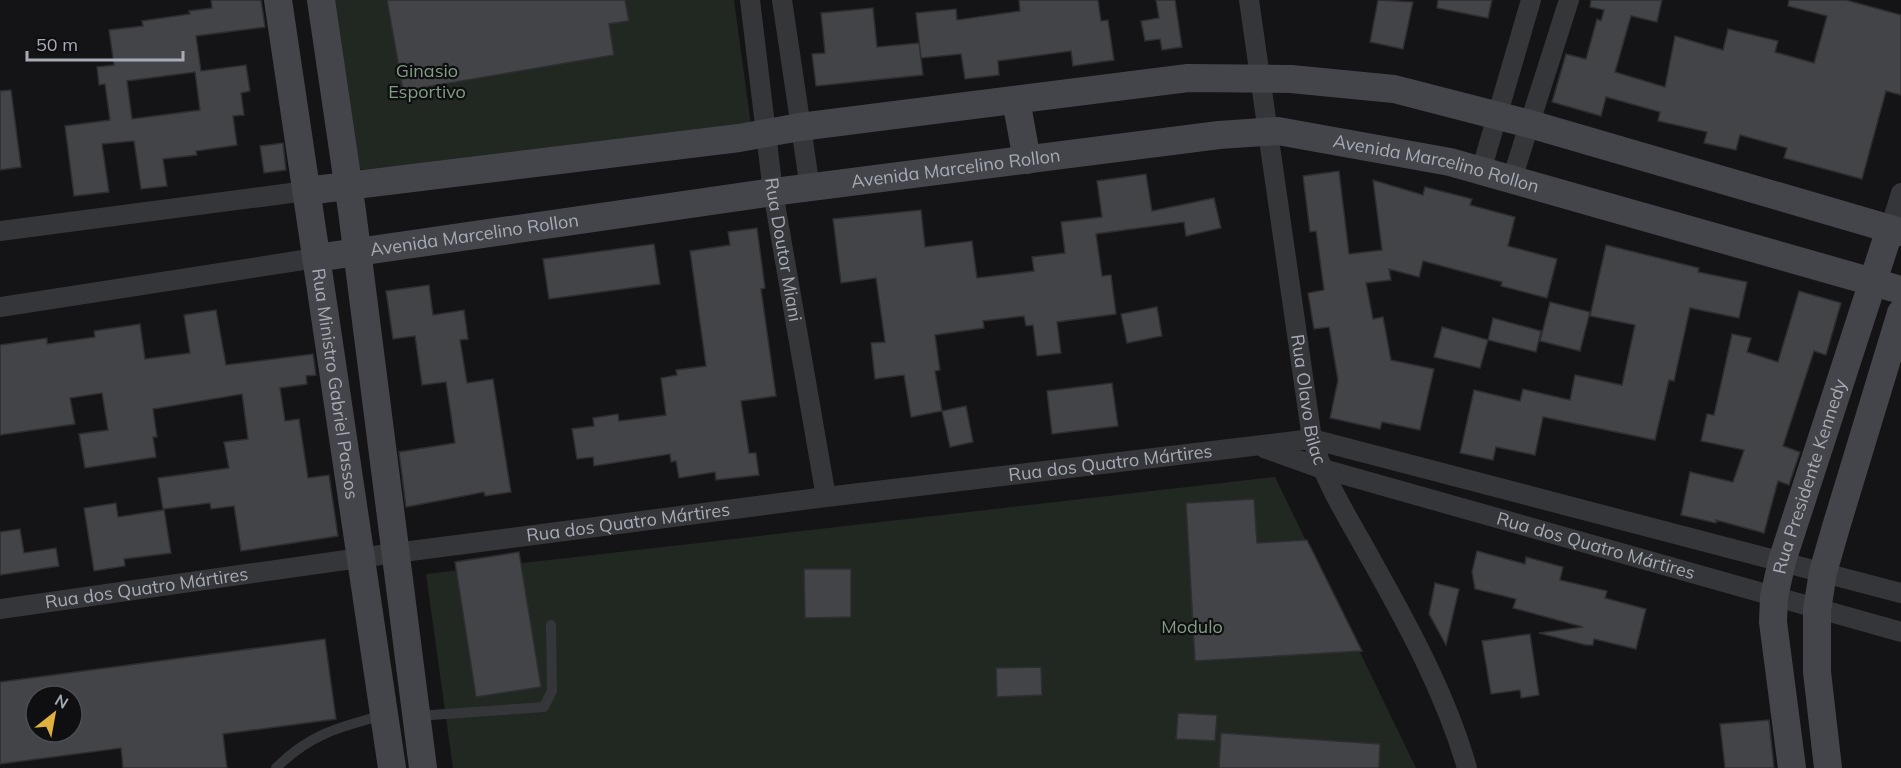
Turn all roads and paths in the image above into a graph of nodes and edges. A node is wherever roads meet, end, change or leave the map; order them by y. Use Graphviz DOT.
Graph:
graph roads {
  1 [pos="278,0"];
  2 [pos="321,0"];
  3 [pos="750,0"];
  4 [pos="782,0"];
  5 [pos="1249,0"];
  6 [pos="1531,0"];
  7 [pos="1569,0"];
  8 [pos="1261,79"];
  9 [pos="1016,100"];
  10 [pos="1497,116"];
  11 [pos="1530,124"];
  12 [pos="800,127"];
  13 [pos="1266,132"];
  14 [pos="765,134"];
  15 [pos="1027,160"];
  16 [pos="1480,171"];
  17 [pos="1512,179"];
  18 [pos="348,183"];
  19 [pos="810,188"];
  20 [pos="306,190"];
  21 [pos="773,192"];
  22 [pos="1901,193"];
  23 [pos="1895,230"];
  24 [pos="0,231"];
  25 [pos="357,253"];
  26 [pos="316,258"];
  27 [pos="1874,282"];
  28 [pos="1901,290"];
  29 [pos="0,307"];
  30 [pos="1901,313"];
  31 [pos="1312,439"];
  32 [pos="1259,447"];
  33 [pos="1320,468"];
  34 [pos="826,497"];
  35 [pos="1607,516"];
  36 [pos="1599,547"];
  37 [pos="394,553"];
  38 [pos="360,558"];
  39 [pos="1782,561"];
  40 [pos="1823,572"];
  41 [pos="1901,593"];
  42 [pos="1774,597"];
  43 [pos="0,609"];
  44 [pos="1816,610"];
  45 [pos="551,625"];
  46 [pos="1901,632"];
  47 [pos="412,688"];
  48 [pos="384,703"];
  49 [pos="416,716"];
  50 [pos="276,768"];
  51 [pos="392,768"];
  52 [pos="423,768"];
  53 [pos="1467,768"];
  54 [pos="1792,768"];
  55 [pos="1828,768"];
  1 -- 20 [label="main road, Rua Ministro Gabriel Passos"];
  2 -- 18 [label="main road, Rua Ministro Gabriel Passos"];
  3 -- 14 [label="street, Rua Doutor Miani"];
  4 -- 12 [label="street, Rua Doutor Miani"];
  5 -- 8 [label="street, Rua Olavo Bilac"];
  6 -- 10 [label="street"];
  7 -- 11 [label="street"];
  8 -- 9 [label="main road"];
  8 -- 10 [label="main road"];
  8 -- 13 [label="street, Rua Olavo Bilac"];
  9 -- 12 [label="main road"];
  9 -- 15 [label="main road"];
  10 -- 11 [label="main road"];
  10 -- 16 [label="street"];
  11 -- 17 [label="street"];
  11 -- 23 [label="main road"];
  12 -- 14 [label="main road"];
  12 -- 19 [label="street, Rua Doutor Miani"];
  13 -- 15 [label="main road, Avenida Marcelino Rollon"];
  13 -- 16 [label="main road, Avenida Marcelino Rollon"];
  13 -- 31 [label="street, Rua Olavo Bilac"];
  14 -- 18 [label="main road"];
  14 -- 21 [label="street, Rua Doutor Miani"];
  15 -- 19 [label="main road, Avenida Marcelino Rollon"];
  16 -- 17 [label="main road, Avenida Marcelino Rollon"];
  17 -- 27 [label="main road, Avenida Marcelino Rollon"];
  18 -- 20 [label="main road"];
  18 -- 25 [label="main road, Rua Ministro Gabriel Passos"];
  19 -- 21 [label="main road, Avenida Marcelino Rollon"];
  20 -- 24 [label="street"];
  20 -- 26 [label="main road, Rua Ministro Gabriel Passos"];
  21 -- 25 [label="main road, Avenida Marcelino Rollon"];
  21 -- 34 [label="street, Rua Doutor Miani"];
  22 -- 23 [label="street, Rua Presidente Kennedy"];
  23 -- 27 [label="main road, Rua Presidente Kennedy"];
  25 -- 26 [label="main road, Avenida Marcelino Rollon"];
  25 -- 37 [label="main road, Rua Ministro Gabriel Passos"];
  26 -- 29 [label="street, Avenida Marcelino Rollon"];
  26 -- 38 [label="main road, Rua Ministro Gabriel Passos"];
  27 -- 28 [label="main road, Avenida Marcelino Rollon"];
  27 -- 39 [label="main road, Rua Presidente Kennedy"];
  30 -- 40 [label="main road, Rua Presidente Kennedy"];
  31 -- 32 [label="street, Rua dos Quatro Mártires"];
  31 -- 33 [label="street, Rua Olavo Bilac"];
  31 -- 35 [label="street, Rua dos Quatro Mártires"];
  32 -- 33 [label="street, Rua dos Quatro Mártires"];
  32 -- 34 [label="street, Rua dos Quatro Mártires"];
  33 -- 36 [label="street, Rua dos Quatro Mártires"];
  33 -- 53 [label="street, Rua Olavo Bilac"];
  34 -- 37 [label="street, Rua dos Quatro Mártires"];
  35 -- 36 [label="street"];
  35 -- 39 [label="street, Rua dos Quatro Mártires"];
  36 -- 42 [label="street, Rua dos Quatro Mártires"];
  37 -- 38 [label="street, Rua dos Quatro Mártires"];
  37 -- 47 [label="main road, Rua Ministro Gabriel Passos"];
  38 -- 43 [label="street, Rua dos Quatro Mártires"];
  38 -- 48 [label="main road, Rua Ministro Gabriel Passos"];
  39 -- 40 [label="street, Rua dos Quatro Mártires"];
  39 -- 42 [label="main road, Rua Presidente Kennedy"];
  40 -- 41 [label="street, Rua dos Quatro Mártires"];
  40 -- 44 [label="main road, Rua Presidente Kennedy"];
  42 -- 44 [label="street, Rua dos Quatro Mártires"];
  42 -- 54 [label="main road, Rua Presidente Kennedy"];
  44 -- 46 [label="street, Rua dos Quatro Mártires"];
  44 -- 55 [label="main road, Rua Presidente Kennedy"];
  45 -- 49 [label="lane"];
  47 -- 48 [label="main road"];
  47 -- 49 [label="main road, Rua Ministro Gabriel Passos"];
  48 -- 50 [label="lane"];
  48 -- 51 [label="main road, Rua Ministro Gabriel Passos"];
  49 -- 52 [label="main road, Rua Ministro Gabriel Passos"];
}
